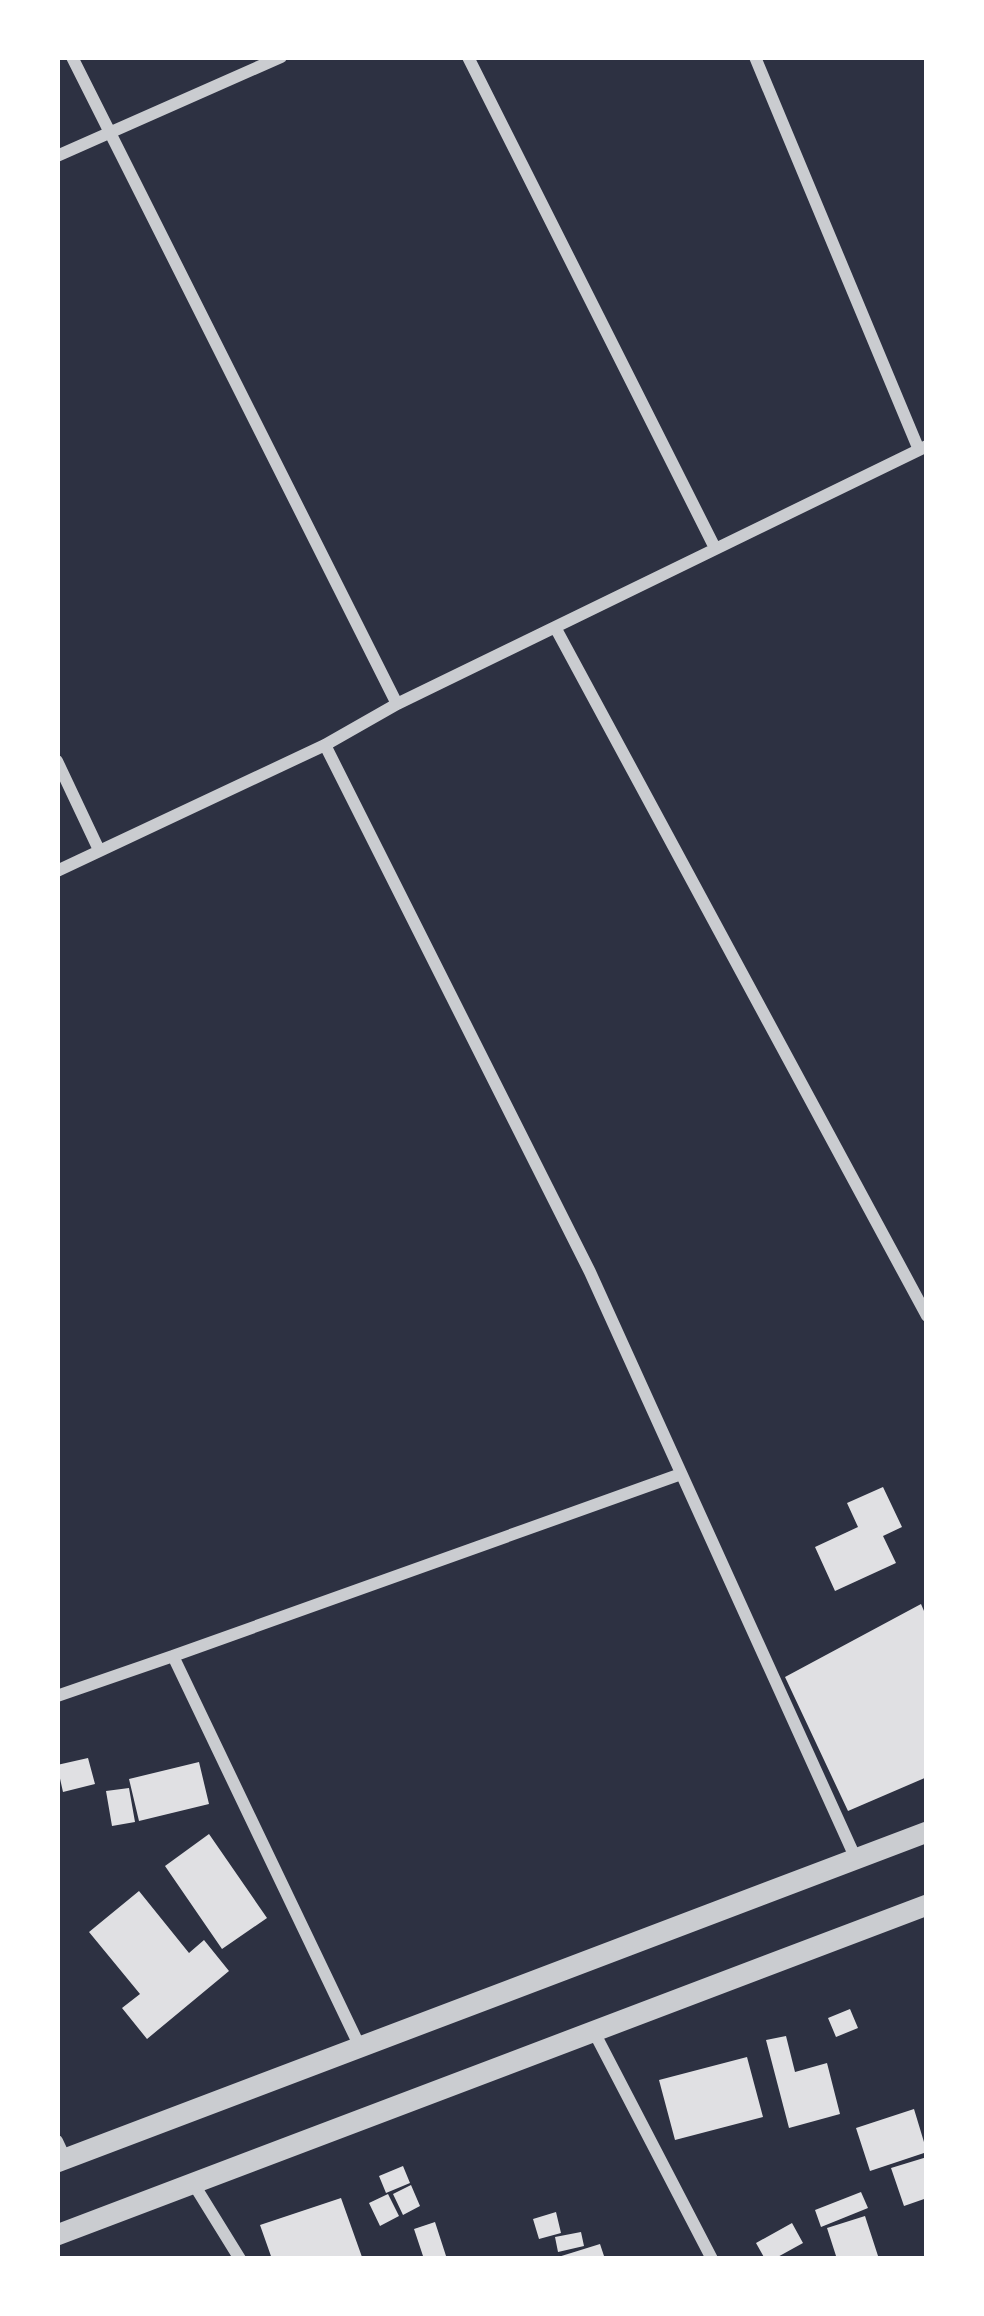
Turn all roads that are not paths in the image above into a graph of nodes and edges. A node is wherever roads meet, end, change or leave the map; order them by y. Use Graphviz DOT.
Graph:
graph roads {
  1 [pos="72,57"];
  2 [pos="280,57"];
  3 [pos="468,57"];
  4 [pos="755,57"];
  5 [pos="110,130"];
  6 [pos="57,156"];
  7 [pos="923,448"];
  8 [pos="715,548"];
  9 [pos="555,627"];
  10 [pos="397,704"];
  11 [pos="325,745"];
  12 [pos="57,761"];
  13 [pos="99,850"];
  14 [pos="57,871"];
  15 [pos="927,1316"];
  16 [pos="681,1474"];
  17 [pos="173,1656"];
  18 [pos="57,1696"];
  19 [pos="927,1832"];
  20 [pos="856,1859"];
  21 [pos="927,1905"];
  22 [pos="594,2032"];
  23 [pos="360,2047"];
  24 [pos="60,2154"];
  25 [pos="193,2183"];
  26 [pos="57,2235"];
  27 [pos="240,2259"];
  28 [pos="712,2259"];
  1 -- 5 [label="street"];
  2 -- 5 [label="street"];
  3 -- 8 [label="street"];
  4 -- 7 [label="street"];
  5 -- 6 [label="street"];
  5 -- 10 [label="street"];
  7 -- 8 [label="street"];
  8 -- 9 [label="street"];
  9 -- 10 [label="street"];
  9 -- 15 [label="street"];
  10 -- 11 [label="street"];
  11 -- 13 [label="street"];
  11 -- 16 [label="street"];
  12 -- 13 [label="street"];
  13 -- 14 [label="street"];
  16 -- 17 [label="street"];
  16 -- 20 [label="street"];
  17 -- 18 [label="street"];
  17 -- 23 [label="street"];
  19 -- 20 [label="street"];
  20 -- 23 [label="street"];
  21 -- 22 [label="street"];
  22 -- 25 [label="street"];
  22 -- 28 [label="street"];
  23 -- 24 [label="street"];
  25 -- 26 [label="street"];
  25 -- 27 [label="street"];
}
